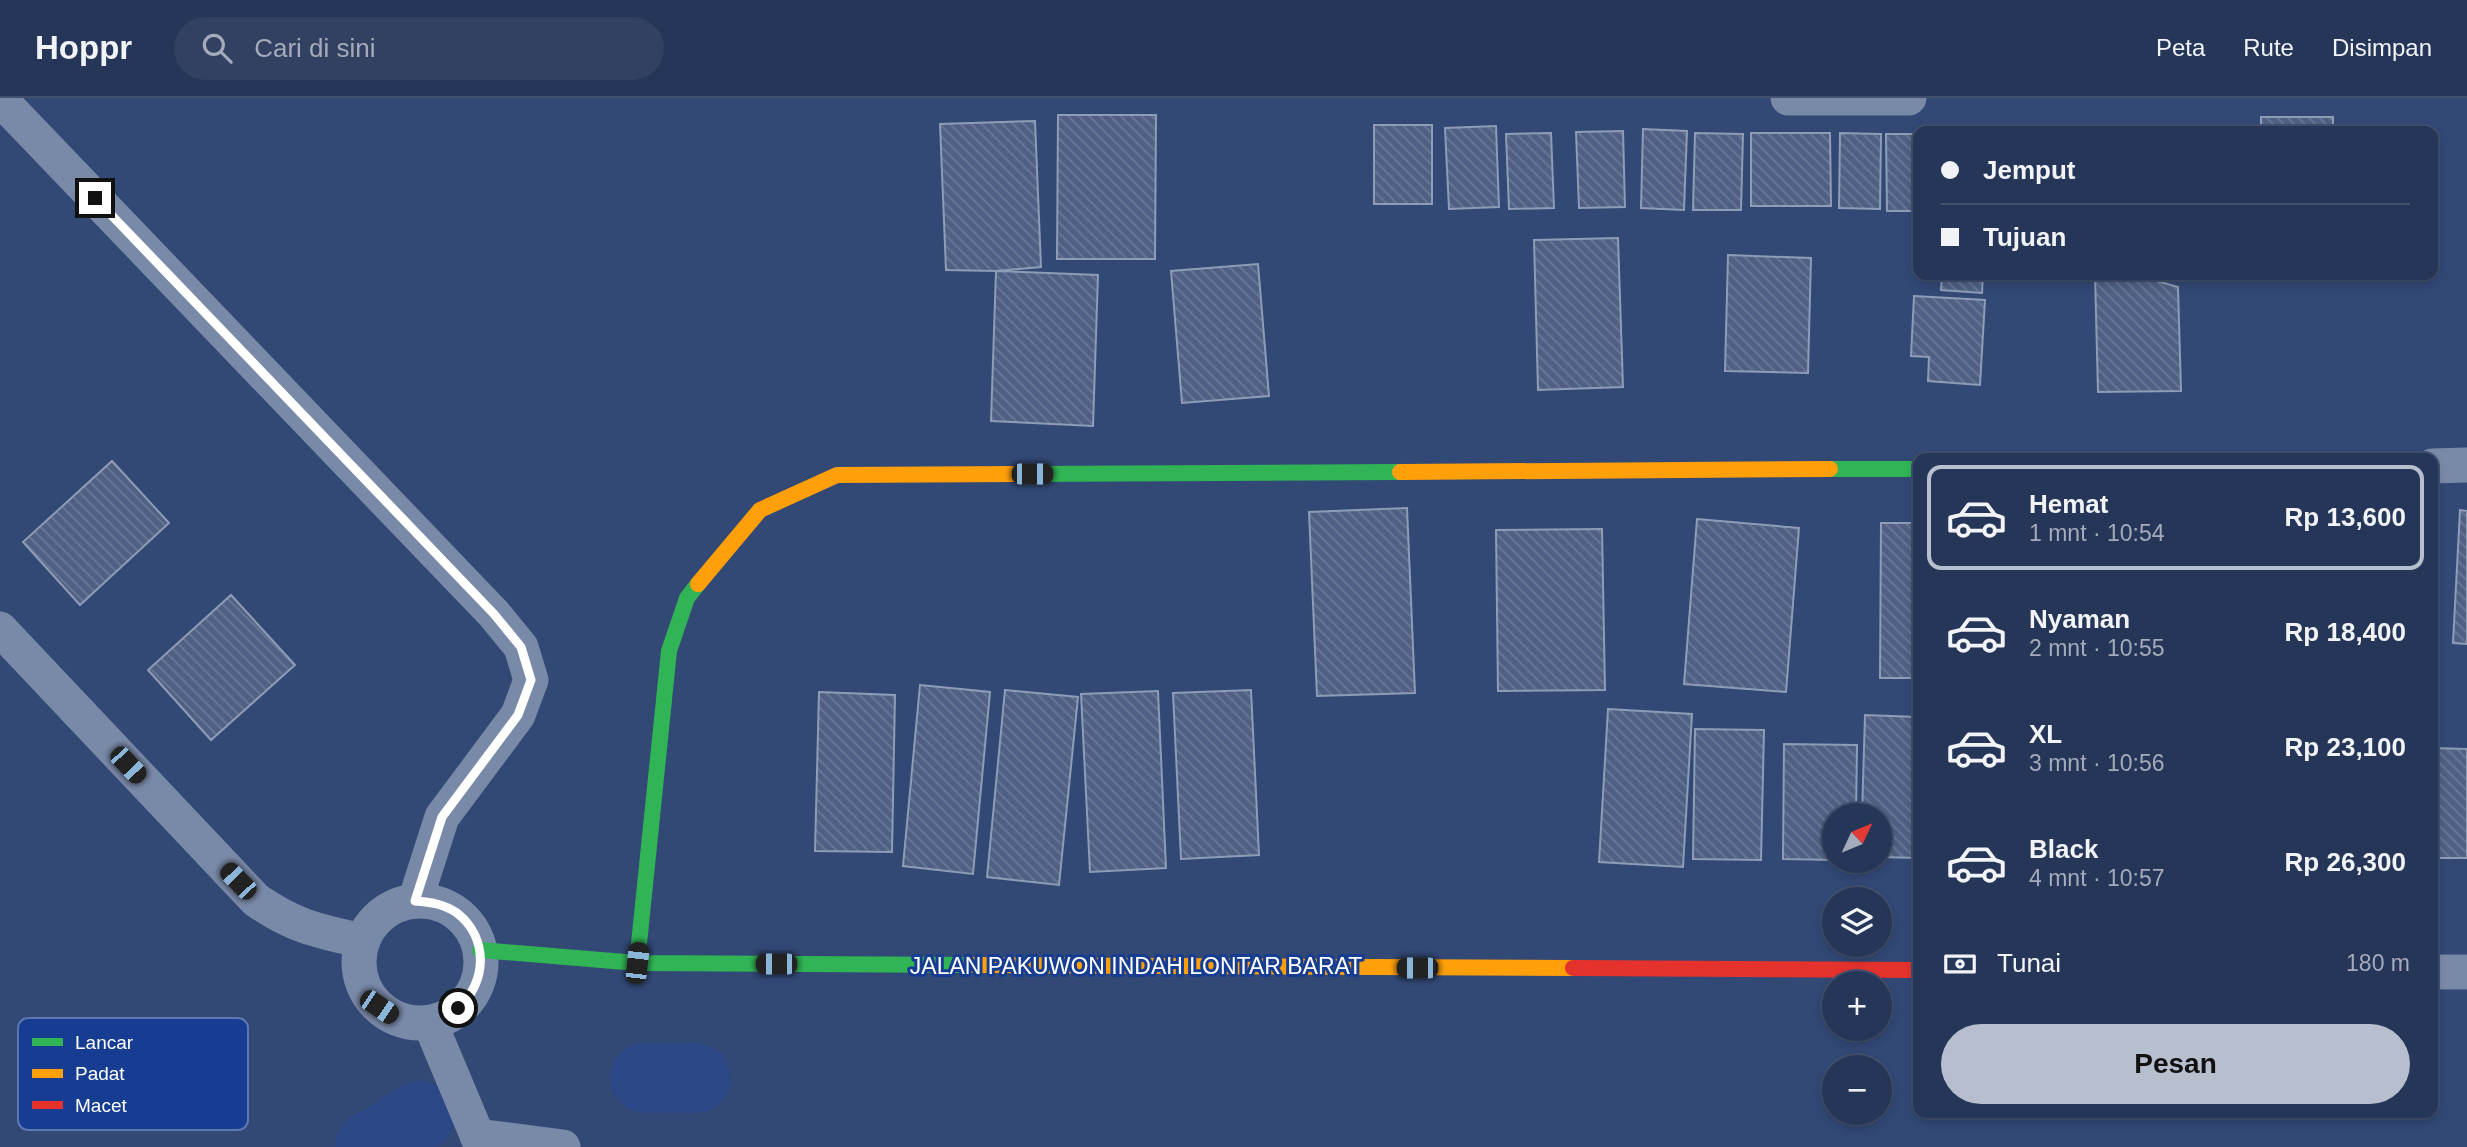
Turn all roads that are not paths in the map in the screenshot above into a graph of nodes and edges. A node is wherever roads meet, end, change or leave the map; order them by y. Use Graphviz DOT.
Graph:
graph roads {
  1 [pos="1788,98"];
  2 [pos="1909,98"];
  3 [pos="0,99"];
  4 [pos="2438,466"];
  5 [pos="2467,466"];
  6 [pos="1913,469"];
  7 [pos="0,629"];
  8 [pos="415,901"];
  9 [pos="363,941"];
  10 [pos="480,950"];
  11 [pos="637,963"];
  12 [pos="1913,970"];
  13 [pos="2438,972"];
  14 [pos="2467,972"];
  15 [pos="430,1023"];
  16 [pos="480,1141"];
  17 [pos="563,1147"];
  1 -- 2 [label="street"];
  3 -- 8 [label="street"];
  4 -- 5 [label="street"];
  6 -- 11 [label="street"];
  7 -- 9 [label="street"];
  8 -- 9 [label="street"];
  8 -- 10 [label="street"];
  9 -- 15 [label="street"];
  10 -- 11 [label="street, JALAN PAKUWON INDAH LONTAR BARAT"];
  10 -- 15 [label="street"];
  11 -- 12 [label="street, JALAN PAKUWON INDAH LONTAR BARAT"];
  13 -- 14 [label="street"];
  15 -- 16 [label="street"];
  16 -- 17 [label="street"];
}
